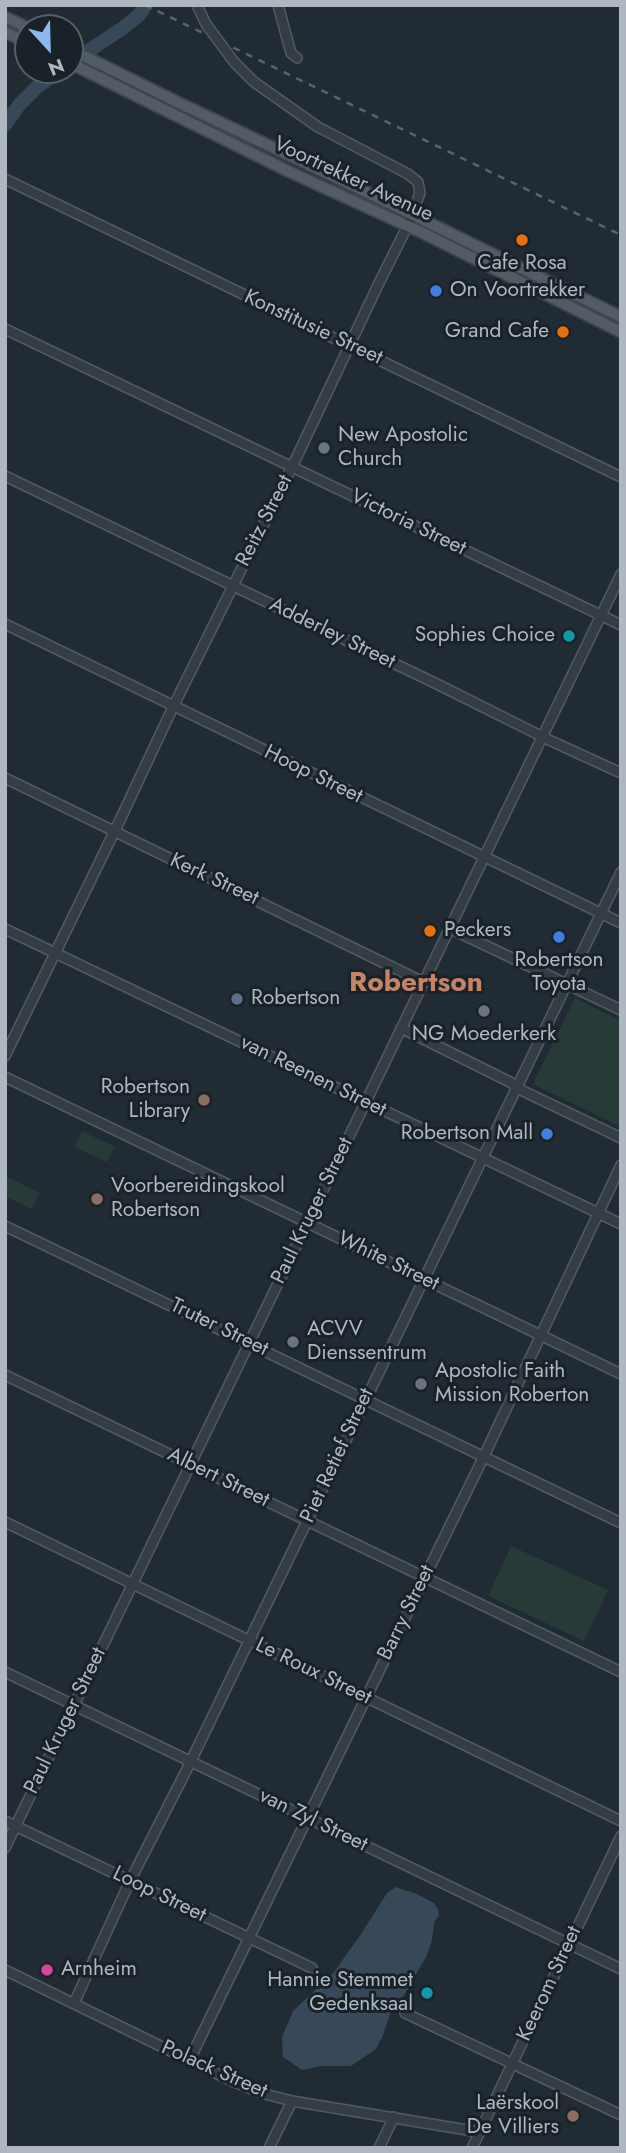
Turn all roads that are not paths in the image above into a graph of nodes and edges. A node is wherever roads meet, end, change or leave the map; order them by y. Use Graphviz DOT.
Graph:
graph roads {
  1 [pos="197,5"];
  2 [pos="278,5"];
  3 [pos="84,56"];
  4 [pos="297,58"];
  5 [pos="84,70"];
  6 [pos="175,101"];
  7 [pos="170,113"];
  8 [pos="296,158"];
  9 [pos="290,172"];
  10 [pos="5,180"];
  11 [pos="345,181"];
  12 [pos="337,195"];
  13 [pos="412,214"];
  14 [pos="407,227"];
  15 [pos="621,317"];
  16 [pos="5,329"];
  17 [pos="621,332"];
  18 [pos="349,344"];
  19 [pos="292,467"];
  20 [pos="5,476"];
  21 [pos="621,477"];
  22 [pos="621,573"];
  23 [pos="232,586"];
  24 [pos="601,616"];
  25 [pos="5,625"];
  26 [pos="621,625"];
  27 [pos="173,707"];
  28 [pos="543,737"];
  29 [pos="621,773"];
  30 [pos="5,778"];
  31 [pos="115,831"];
  32 [pos="484,857"];
  33 [pos="621,872"];
  34 [pos="601,914"];
  35 [pos="621,923"];
  36 [pos="5,929"];
  37 [pos="449,929"];
  38 [pos="56,953"];
  39 [pos="423,982"];
  40 [pos="567,984"];
  41 [pos="621,1010"];
  42 [pos="401,1028"];
  43 [pos="5,1056"];
  44 [pos="5,1077"];
  45 [pos="516,1087"];
  46 [pos="365,1102"];
  47 [pos="621,1138"];
  48 [pos="482,1158"];
  49 [pos="621,1166"];
  50 [pos="598,1214"];
  51 [pos="307,1222"];
  52 [pos="621,1224"];
  53 [pos="5,1226"];
  54 [pos="423,1279"];
  55 [pos="540,1335"];
  56 [pos="249,1343"];
  57 [pos="621,1374"];
  58 [pos="5,1375"];
  59 [pos="365,1399"];
  60 [pos="484,1456"];
  61 [pos="190,1464"];
  62 [pos="307,1520"];
  63 [pos="5,1522"];
  64 [pos="621,1523"];
  65 [pos="425,1577"];
  66 [pos="133,1584"];
  67 [pos="249,1640"];
  68 [pos="5,1672"];
  69 [pos="621,1672"];
  70 [pos="366,1698"];
  71 [pos="74,1705"];
  72 [pos="191,1762"];
  73 [pos="307,1818"];
  74 [pos="5,1821"];
  75 [pos="621,1821"];
  76 [pos="16,1826"];
  77 [pos="621,1836"];
  78 [pos="5,1848"];
  79 [pos="130,1881"];
  80 [pos="248,1937"];
  81 [pos="569,1944"];
  82 [pos="313,1968"];
  83 [pos="621,1969"];
  84 [pos="5,1970"];
  85 [pos="74,2003"];
  86 [pos="405,2012"];
  87 [pos="190,2059"];
  88 [pos="513,2064"];
  89 [pos="292,2101"];
  90 [pos="621,2115"];
  91 [pos="394,2117"];
  92 [pos="479,2132"];
  93 [pos="269,2148"];
  94 [pos="379,2148"];
  95 [pos="471,2148"];
  1 -- 13 [label="street, Reitz Street, bridge"];
  2 -- 4 [label="street"];
  3 -- 6 [label="main road, Voortrekker Avenue"];
  5 -- 7 [label="main road, Voortrekker Avenue"];
  6 -- 7 [label="main road"];
  6 -- 8 [label="main road, Voortrekker Avenue"];
  7 -- 9 [label="main road, Voortrekker Avenue"];
  8 -- 9 [label="main road"];
  8 -- 11 [label="main road, Voortrekker Avenue"];
  9 -- 12 [label="main road, Voortrekker Avenue"];
  10 -- 18 [label="street, Konstitusie Street"];
  11 -- 12 [label="main road"];
  11 -- 13 [label="main road, Voortrekker Avenue"];
  12 -- 14 [label="main road, Voortrekker Avenue"];
  13 -- 14 [label="street, Reitz Street"];
  13 -- 15 [label="main road, Voortrekker Avenue"];
  14 -- 17 [label="main road, Voortrekker Avenue"];
  14 -- 18 [label="street, Reitz Street"];
  16 -- 19 [label="street, Victoria Street"];
  18 -- 19 [label="street, Reitz Street"];
  18 -- 21 [label="street, Konstitusie Street"];
  19 -- 23 [label="street, Reitz Street"];
  19 -- 24 [label="street, Victoria Street"];
  20 -- 23 [label="street, Adderley Street"];
  22 -- 24 [label="street, Paul Kruger Street"];
  23 -- 27 [label="street, Reitz Street"];
  23 -- 28 [label="street, Adderley Street"];
  24 -- 26 [label="street, Victoria Street"];
  24 -- 28 [label="street, Paul Kruger Street"];
  25 -- 27 [label="street, Hoop Street"];
  27 -- 31 [label="street, Reitz Street"];
  27 -- 32 [label="street, Hoop Street"];
  28 -- 29 [label="street, Adderley Street"];
  28 -- 32 [label="street, Paul Kruger Street"];
  30 -- 31 [label="street, Kerk Street"];
  31 -- 38 [label="street, Reitz Street"];
  31 -- 39 [label="street, Kerk Street"];
  32 -- 34 [label="street, Hoop Street"];
  32 -- 37 [label="street, Paul Kruger Street"];
  33 -- 34 [label="street, Piet Retief Street"];
  34 -- 35 [label="street, Hoop Street"];
  34 -- 40 [label="street, Piet Retief Street"];
  36 -- 38 [label="street, van Reenen Street"];
  37 -- 39 [label="street, Paul Kruger Street"];
  37 -- 40 [label="street"];
  38 -- 43 [label="street, Reitz Street"];
  38 -- 46 [label="street, van Reenen Street"];
  39 -- 42 [label="street, Paul Kruger Street"];
  40 -- 41 [label="street"];
  40 -- 45 [label="street, Piet Retief Street"];
  42 -- 45 [label="street"];
  42 -- 46 [label="street, Paul Kruger Street"];
  44 -- 51 [label="street, White Street"];
  45 -- 47 [label="street"];
  45 -- 48 [label="street, Piet Retief Street"];
  46 -- 48 [label="street, van Reenen Street"];
  46 -- 51 [label="street, Paul Kruger Street"];
  48 -- 50 [label="street, van Reenen Street"];
  48 -- 54 [label="street, Piet Retief Street"];
  49 -- 50 [label="street, Barry Street"];
  50 -- 52 [label="street, van Reenen Street"];
  50 -- 55 [label="street, Barry Street"];
  51 -- 54 [label="street, White Street"];
  51 -- 56 [label="street, Paul Kruger Street"];
  53 -- 56 [label="street, Truter Street"];
  54 -- 55 [label="street, White Street"];
  54 -- 59 [label="street, Piet Retief Street"];
  55 -- 57 [label="street, White Street"];
  55 -- 60 [label="street, Barry Street"];
  56 -- 59 [label="street, Truter Street"];
  56 -- 61 [label="street, Paul Kruger Street"];
  58 -- 61 [label="street, Albert Street"];
  59 -- 60 [label="street, Truter Street"];
  59 -- 62 [label="street, Piet Retief Street"];
  60 -- 64 [label="street, Truter Street"];
  60 -- 65 [label="street, Barry Street"];
  61 -- 62 [label="street, Albert Street"];
  61 -- 66 [label="street, Paul Kruger Street"];
  62 -- 65 [label="street, Albert Street"];
  62 -- 67 [label="street, Piet Retief Street"];
  63 -- 66 [label="street, Le Roux Street"];
  65 -- 69 [label="street, Albert Street"];
  65 -- 70 [label="street, Barry Street"];
  66 -- 67 [label="street, Le Roux Street"];
  66 -- 71 [label="street, Paul Kruger Street"];
  67 -- 70 [label="street, Le Roux Street"];
  67 -- 72 [label="street, Piet Retief Street"];
  68 -- 71 [label="street, van Zyl Street"];
  70 -- 73 [label="street, Barry Street"];
  70 -- 75 [label="street, Le Roux Street"];
  71 -- 72 [label="street, van Zyl Street"];
  71 -- 76 [label="street, Paul Kruger Street"];
  72 -- 73 [label="street, van Zyl Street"];
  72 -- 79 [label="street, Piet Retief Street"];
  73 -- 80 [label="street, Barry Street"];
  73 -- 81 [label="street, van Zyl Street"];
  74 -- 76 [label="street, Loop Street"];
  76 -- 78 [label="street, Paul Kruger Street"];
  76 -- 79 [label="street, Loop Street"];
  77 -- 81 [label="street, Keerom Street"];
  79 -- 80 [label="street, Loop Street"];
  79 -- 85 [label="street, Piet Retief Street"];
  80 -- 82 [label="street, Loop Street"];
  80 -- 87 [label="street, Barry Street"];
  81 -- 83 [label="street, van Zyl Street"];
  81 -- 88 [label="street, Keerom Street"];
  84 -- 85 [label="street, Polack Street"];
  85 -- 87 [label="street, Polack Street"];
  86 -- 88 [label="street"];
  87 -- 89 [label="street, Polack Street"];
  88 -- 90 [label="street"];
  88 -- 92 [label="street, Keerom Street"];
  89 -- 91 [label="street, Polack Street"];
  89 -- 93 [label="street"];
  91 -- 92 [label="street, Polack Street"];
  91 -- 94 [label="street"];
  92 -- 95 [label="street, Keerom Street"];
}
